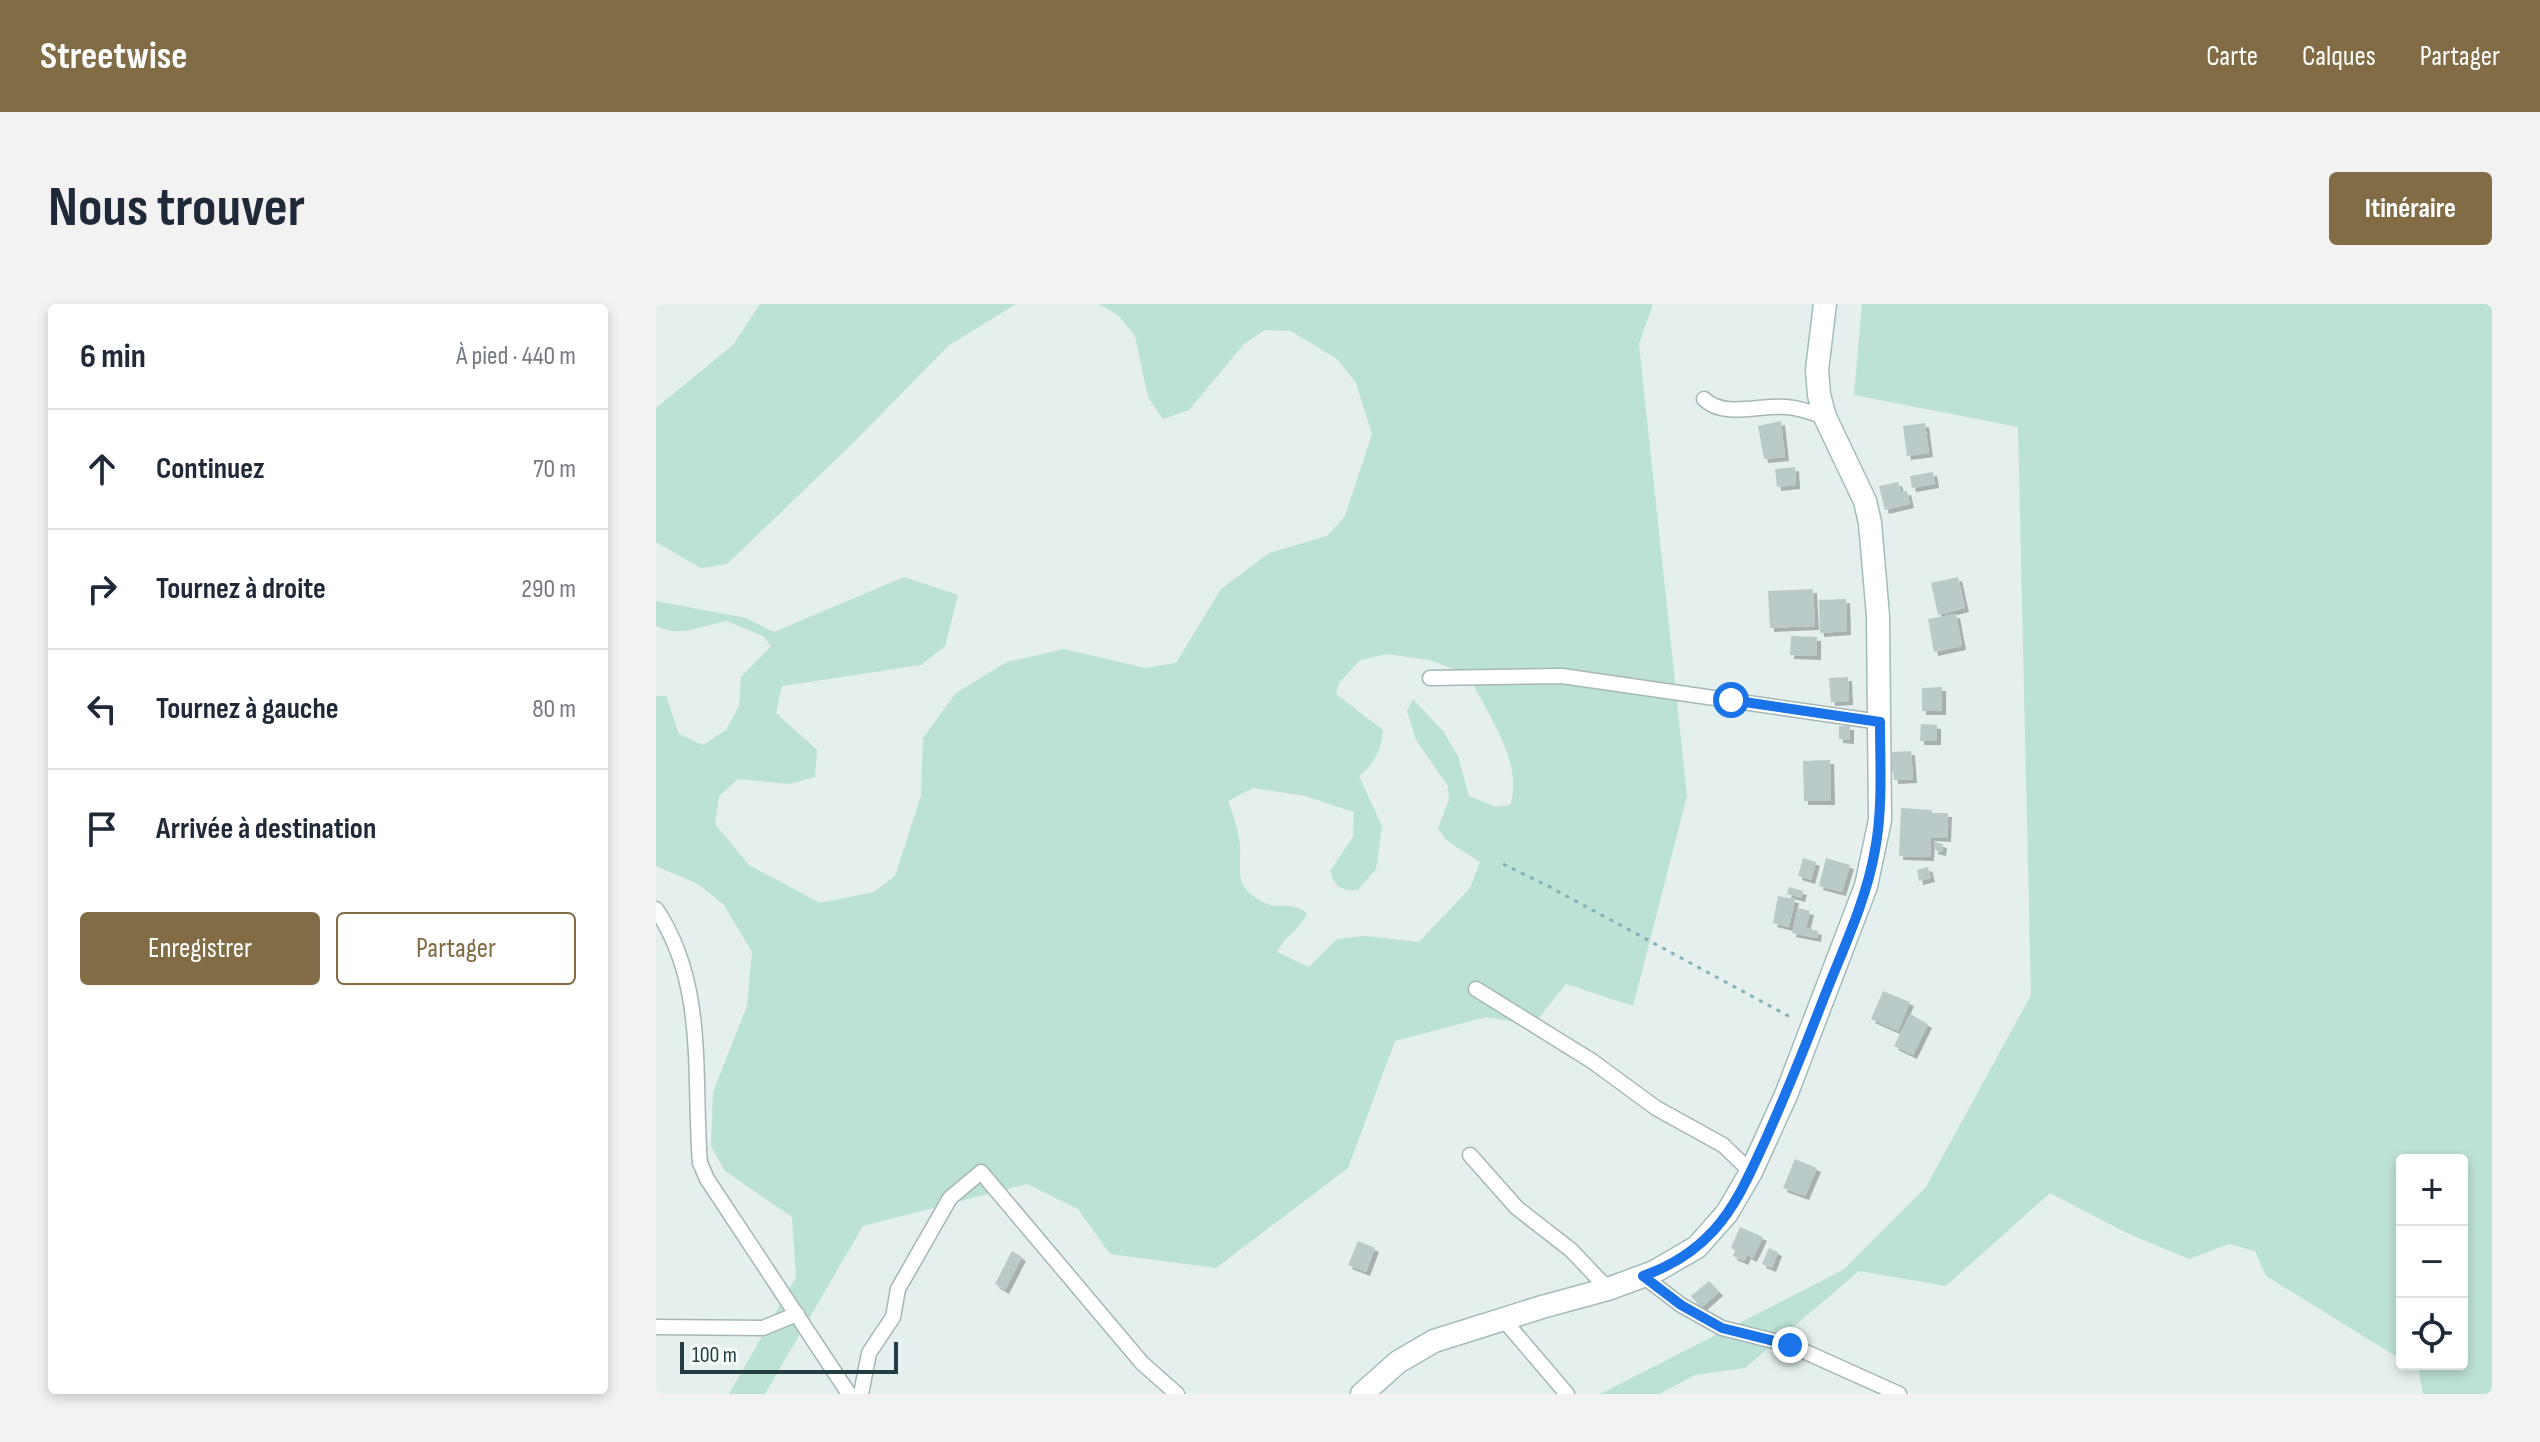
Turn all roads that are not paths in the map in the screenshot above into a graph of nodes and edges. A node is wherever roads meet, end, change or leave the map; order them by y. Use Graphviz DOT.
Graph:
graph roads {
  1 [pos="1825,304"];
  2 [pos="1704,399"];
  3 [pos="1825,417"];
  4 [pos="1430,678"];
  5 [pos="1880,722"];
  6 [pos="656,909"];
  7 [pos="1476,989"];
  8 [pos="1470,1155"];
  9 [pos="1751,1172"];
  10 [pos="1643,1276"];
  11 [pos="1608,1289"];
  12 [pos="797,1314"];
  13 [pos="1503,1319"];
  14 [pos="656,1327"];
  15 [pos="849,1394"];
  16 [pos="861,1394"];
  17 [pos="1177,1394"];
  18 [pos="1362,1394"];
  19 [pos="1567,1394"];
  20 [pos="1899,1394"];
  1 -- 3 [label="street"];
  2 -- 3 [label="street"];
  3 -- 5 [label="street"];
  4 -- 5 [label="street"];
  5 -- 9 [label="street"];
  6 -- 12 [label="street"];
  7 -- 9 [label="street"];
  8 -- 11 [label="street"];
  9 -- 10 [label="street"];
  10 -- 11 [label="street"];
  10 -- 20 [label="street"];
  11 -- 13 [label="street"];
  12 -- 14 [label="street"];
  12 -- 15 [label="street"];
  13 -- 18 [label="street"];
  13 -- 19 [label="street"];
  16 -- 17 [label="street"];
}
